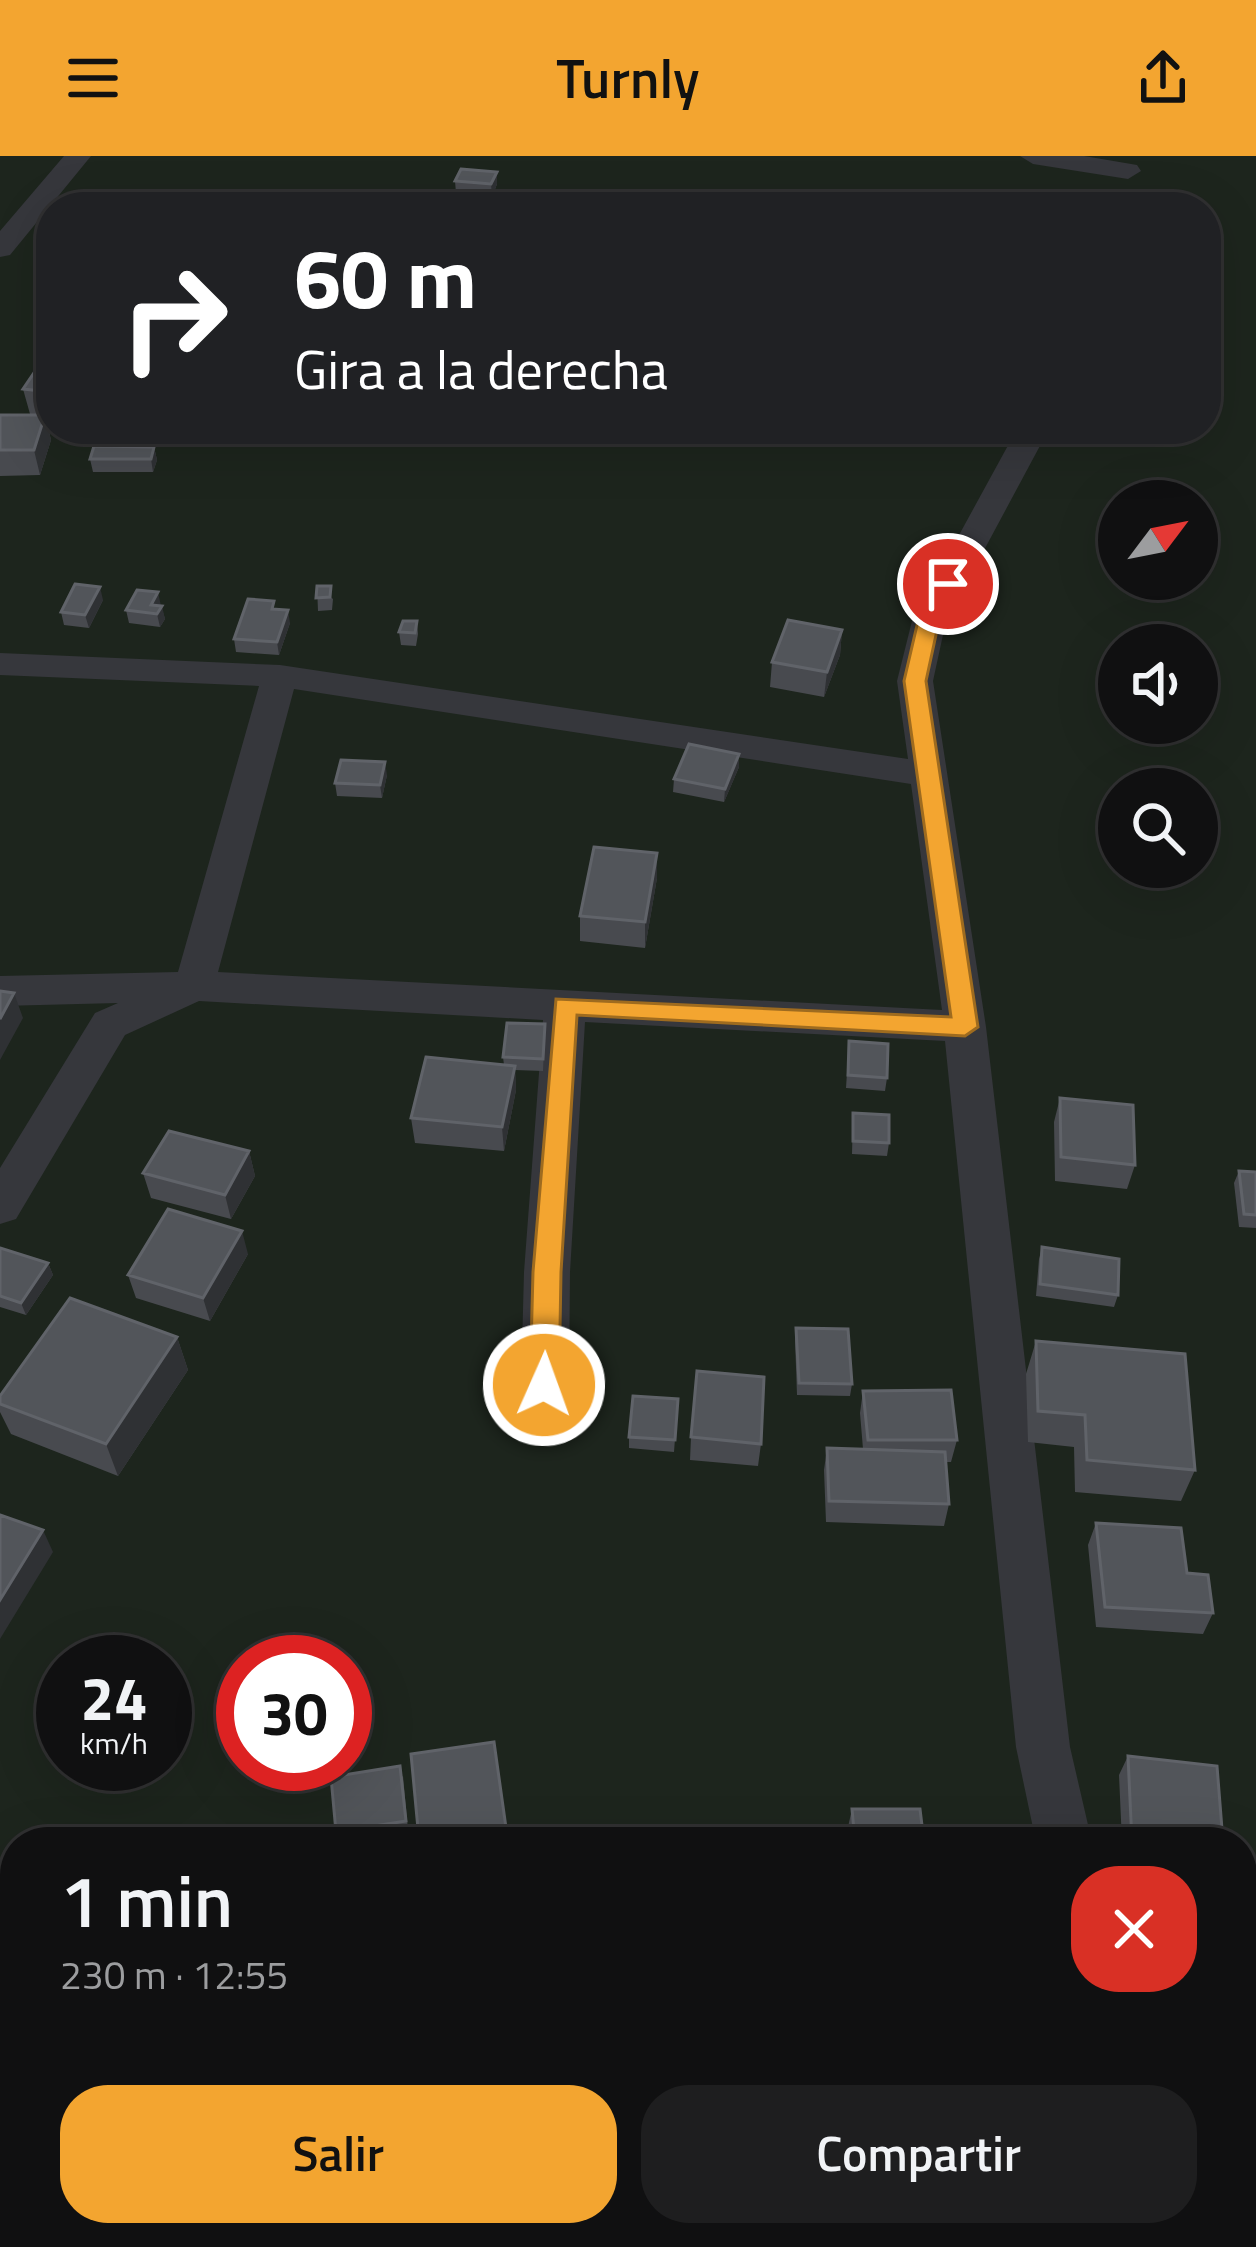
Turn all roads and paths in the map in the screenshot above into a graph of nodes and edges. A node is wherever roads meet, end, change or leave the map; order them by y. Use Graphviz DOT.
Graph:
graph roads {
  1 [pos="78,156"];
  2 [pos="1033,156"];
  3 [pos="1130,164"];
  4 [pos="48,192"];
  5 [pos="36,206"];
  6 [pos="0,249"];
  7 [pos="1025,444"];
  8 [pos="0,664"];
  9 [pos="280,676"];
  10 [pos="932,775"];
  11 [pos="194,986"];
  12 [pos="0,991"];
  13 [pos="565,1006"];
  14 [pos="965,1027"];
  15 [pos="0,1206"];
  16 [pos="544,1385"];
  17 [pos="1061,1827"];
  1 -- 4 [label="street"];
  2 -- 3 [label="street"];
  5 -- 6 [label="street"];
  7 -- 10 [label="street"];
  8 -- 9 [label="street"];
  9 -- 10 [label="street"];
  9 -- 11 [label="street"];
  10 -- 14 [label="street"];
  11 -- 12 [label="street"];
  11 -- 13 [label="street"];
  11 -- 15 [label="street"];
  13 -- 14 [label="street"];
  13 -- 16 [label="street"];
  14 -- 17 [label="street"];
}
